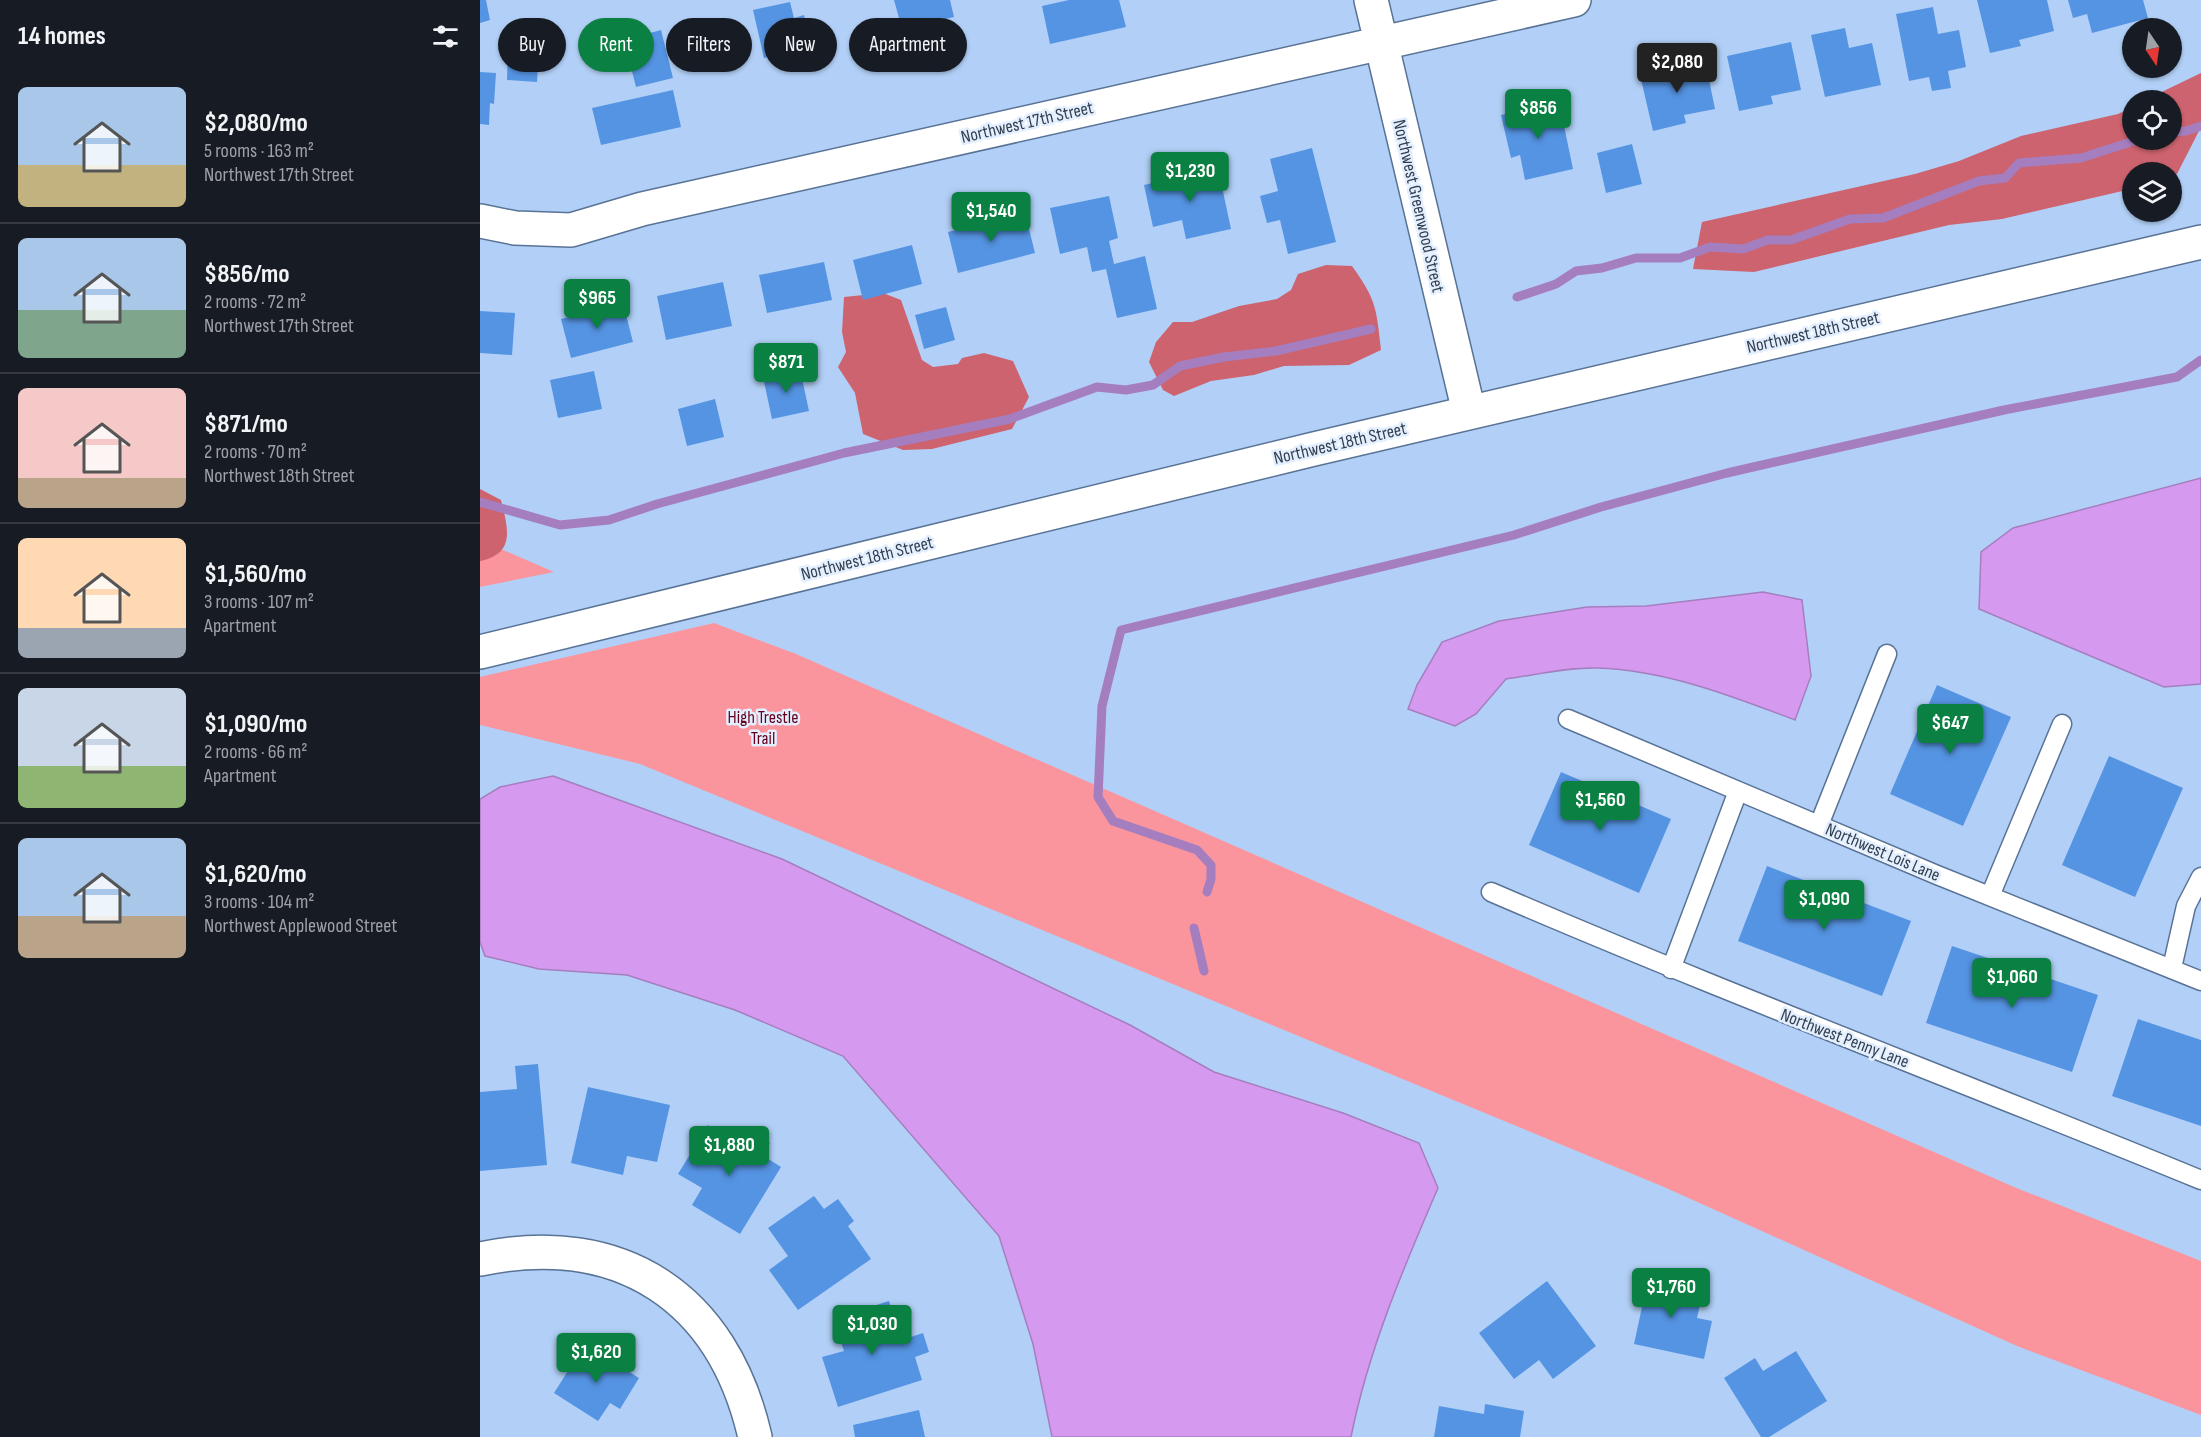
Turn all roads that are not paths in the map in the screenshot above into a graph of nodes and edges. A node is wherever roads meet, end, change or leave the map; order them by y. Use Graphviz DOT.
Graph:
graph roads {
  1 [pos="1371,0"];
  2 [pos="1574,0"];
  3 [pos="1381,43"];
  4 [pos="480,222"];
  5 [pos="2201,242"];
  6 [pos="1469,412"];
  7 [pos="480,652"];
  8 [pos="1887,654"];
  9 [pos="1568,719"];
  10 [pos="2062,724"];
  11 [pos="1738,791"];
  12 [pos="1819,825"];
  13 [pos="2201,877"];
  14 [pos="1491,892"];
  15 [pos="1990,896"];
  16 [pos="2172,968"];
  17 [pos="1671,969"];
  18 [pos="2201,981"];
  19 [pos="2201,1180"];
  20 [pos="480,1259"];
  21 [pos="755,1437"];
  1 -- 3 [label="street, Northwest Greenwood Street"];
  2 -- 3 [label="street, Northwest 17th Street"];
  3 -- 4 [label="street, Northwest 17th Street"];
  3 -- 6 [label="street, Northwest Greenwood Street"];
  5 -- 6 [label="street, Northwest 18th Street"];
  6 -- 7 [label="street, Northwest 18th Street"];
  8 -- 12 [label="lane"];
  9 -- 11 [label="lane, Northwest Lois Lane"];
  10 -- 15 [label="lane"];
  11 -- 12 [label="lane, Northwest Lois Lane"];
  11 -- 17 [label="lane"];
  12 -- 15 [label="lane, Northwest Lois Lane"];
  13 -- 16 [label="lane"];
  14 -- 17 [label="lane, Northwest Penny Lane"];
  15 -- 16 [label="lane, Northwest Lois Lane"];
  16 -- 18 [label="lane, Northwest Lois Lane"];
  17 -- 19 [label="lane, Northwest Penny Lane"];
  20 -- 21 [label="street"];
}
